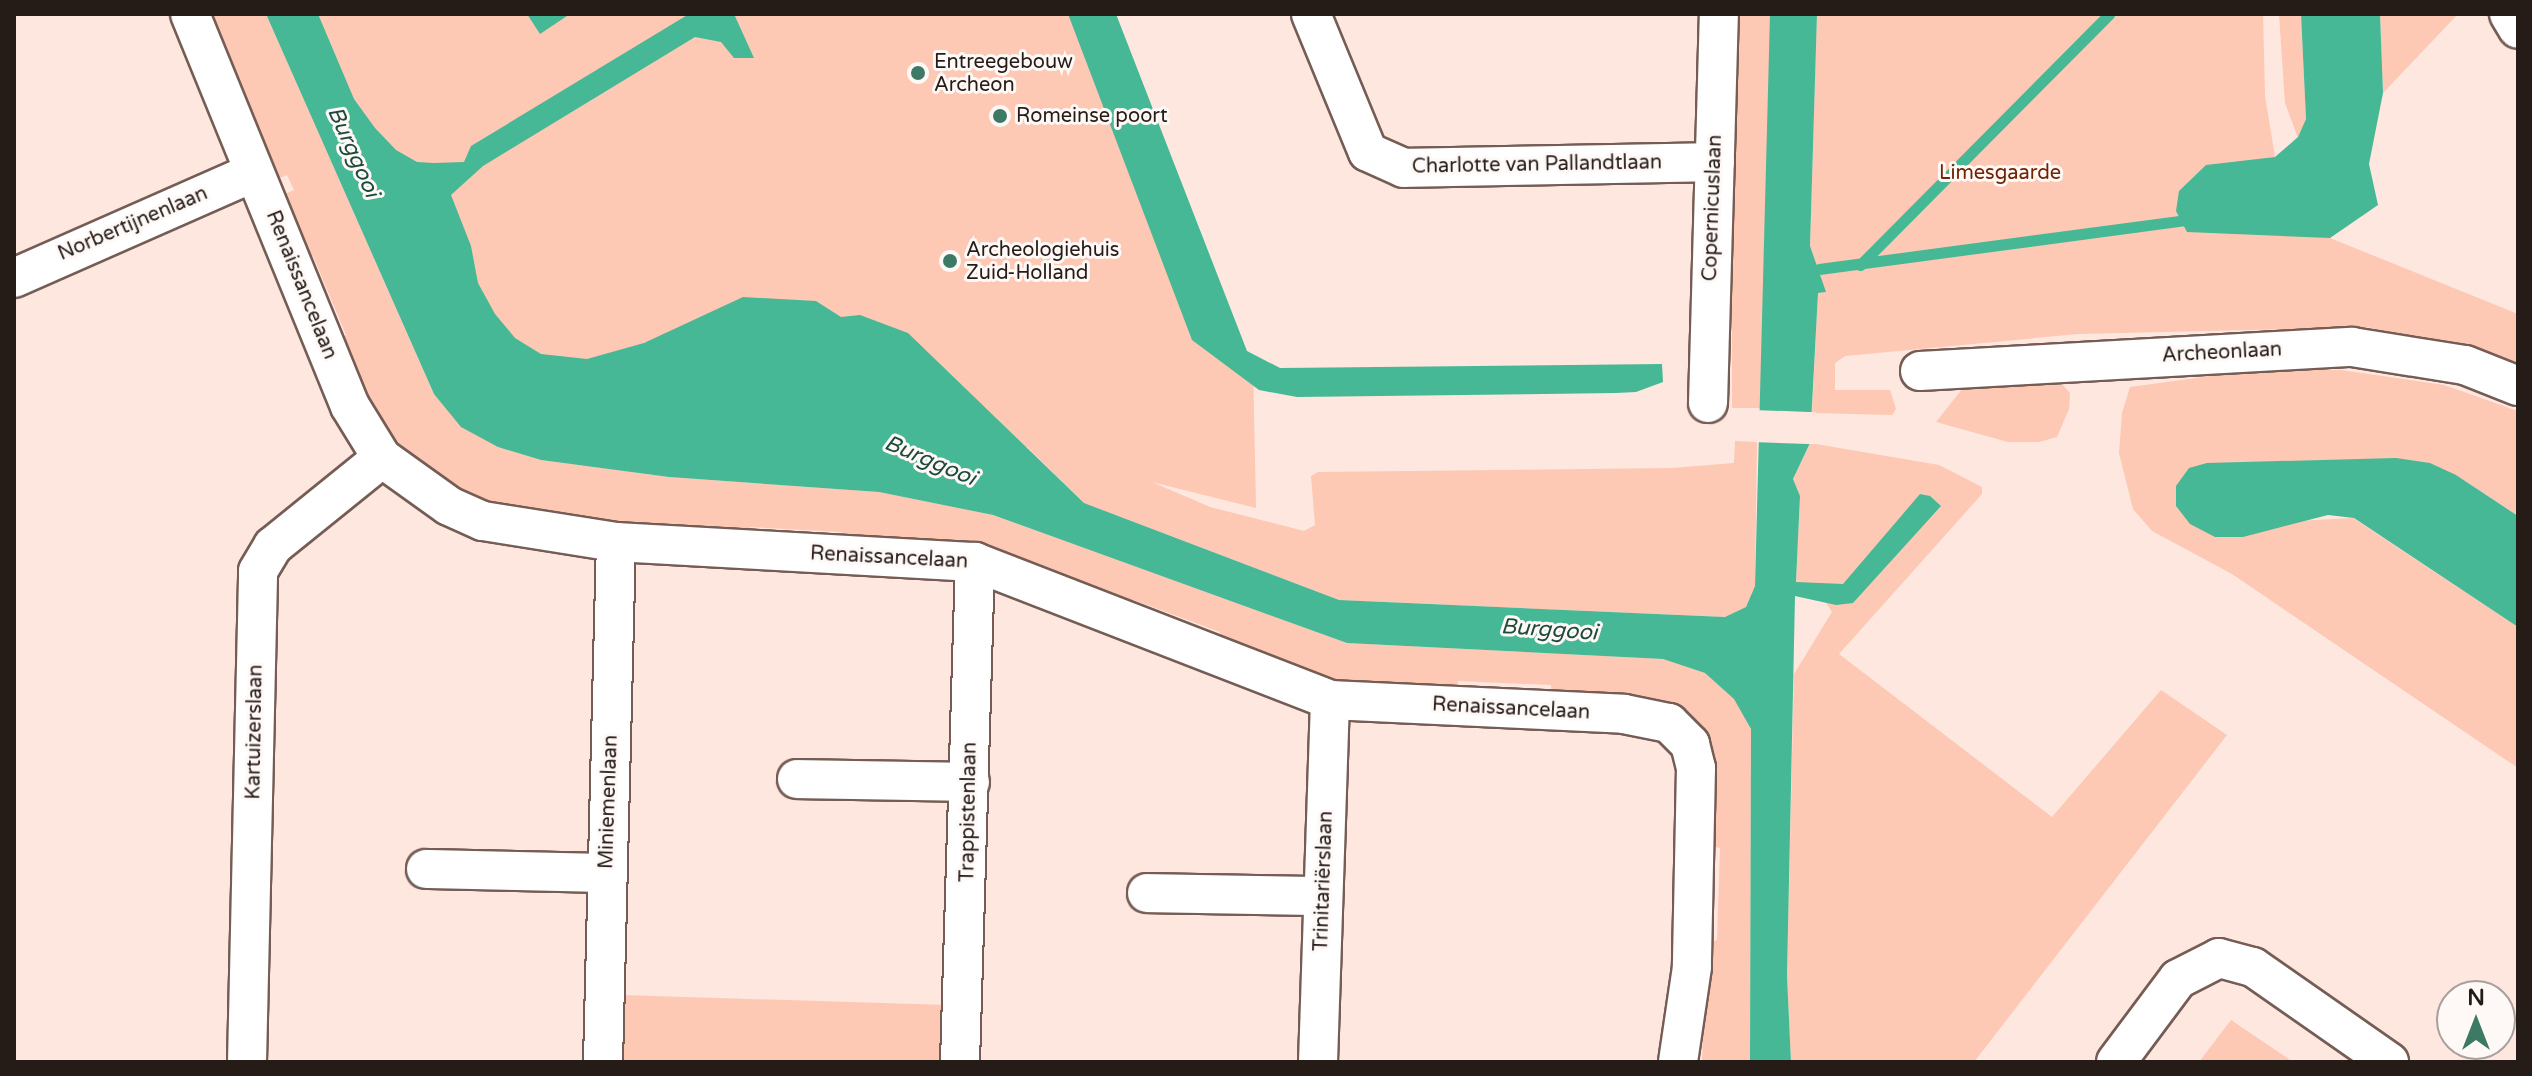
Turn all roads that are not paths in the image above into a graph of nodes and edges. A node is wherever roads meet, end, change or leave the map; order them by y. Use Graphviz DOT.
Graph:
graph roads {
  1 [pos="190,14"];
  2 [pos="1311,14"];
  3 [pos="1719,14"];
  4 [pos="2509,14"];
  5 [pos="2518,29"];
  6 [pos="1715,162"];
  7 [pos="254,172"];
  8 [pos="14,278"];
  9 [pos="1920,371"];
  10 [pos="2518,386"];
  11 [pos="1708,403"];
  12 [pos="382,458"];
  13 [pos="616,542"];
  14 [pos="975,562"];
  15 [pos="1330,700"];
  16 [pos="797,779"];
  17 [pos="970,782"];
  18 [pos="426,869"];
  19 [pos="607,873"];
  20 [pos="1147,893"];
  21 [pos="1323,896"];
  22 [pos="247,1062"];
  23 [pos="603,1062"];
  24 [pos="960,1062"];
  25 [pos="1318,1062"];
  26 [pos="1678,1062"];
  27 [pos="2116,1062"];
  28 [pos="2389,1062"];
  1 -- 7 [label="street, Renaissancelaan"];
  2 -- 6 [label="street, Charlotte van Pallandtlaan"];
  3 -- 6 [label="street, Copernicuslaan"];
  4 -- 5 [label="street"];
  6 -- 11 [label="street, Copernicuslaan"];
  7 -- 8 [label="street, Norbertijnenlaan"];
  7 -- 12 [label="street, Renaissancelaan"];
  9 -- 10 [label="street, Archeonlaan"];
  12 -- 13 [label="street, Renaissancelaan"];
  12 -- 22 [label="street, Kartuizerslaan"];
  13 -- 14 [label="street, Renaissancelaan"];
  13 -- 19 [label="street, Miniemenlaan"];
  14 -- 15 [label="street, Renaissancelaan"];
  14 -- 17 [label="street, Trappistenlaan"];
  15 -- 21 [label="street, Trinitariërslaan"];
  15 -- 26 [label="street, Renaissancelaan"];
  16 -- 17 [label="street"];
  17 -- 24 [label="street, Trappistenlaan"];
  18 -- 19 [label="street"];
  19 -- 23 [label="street, Miniemenlaan"];
  20 -- 21 [label="street"];
  21 -- 25 [label="street, Trinitariërslaan"];
  27 -- 28 [label="street"];
}
